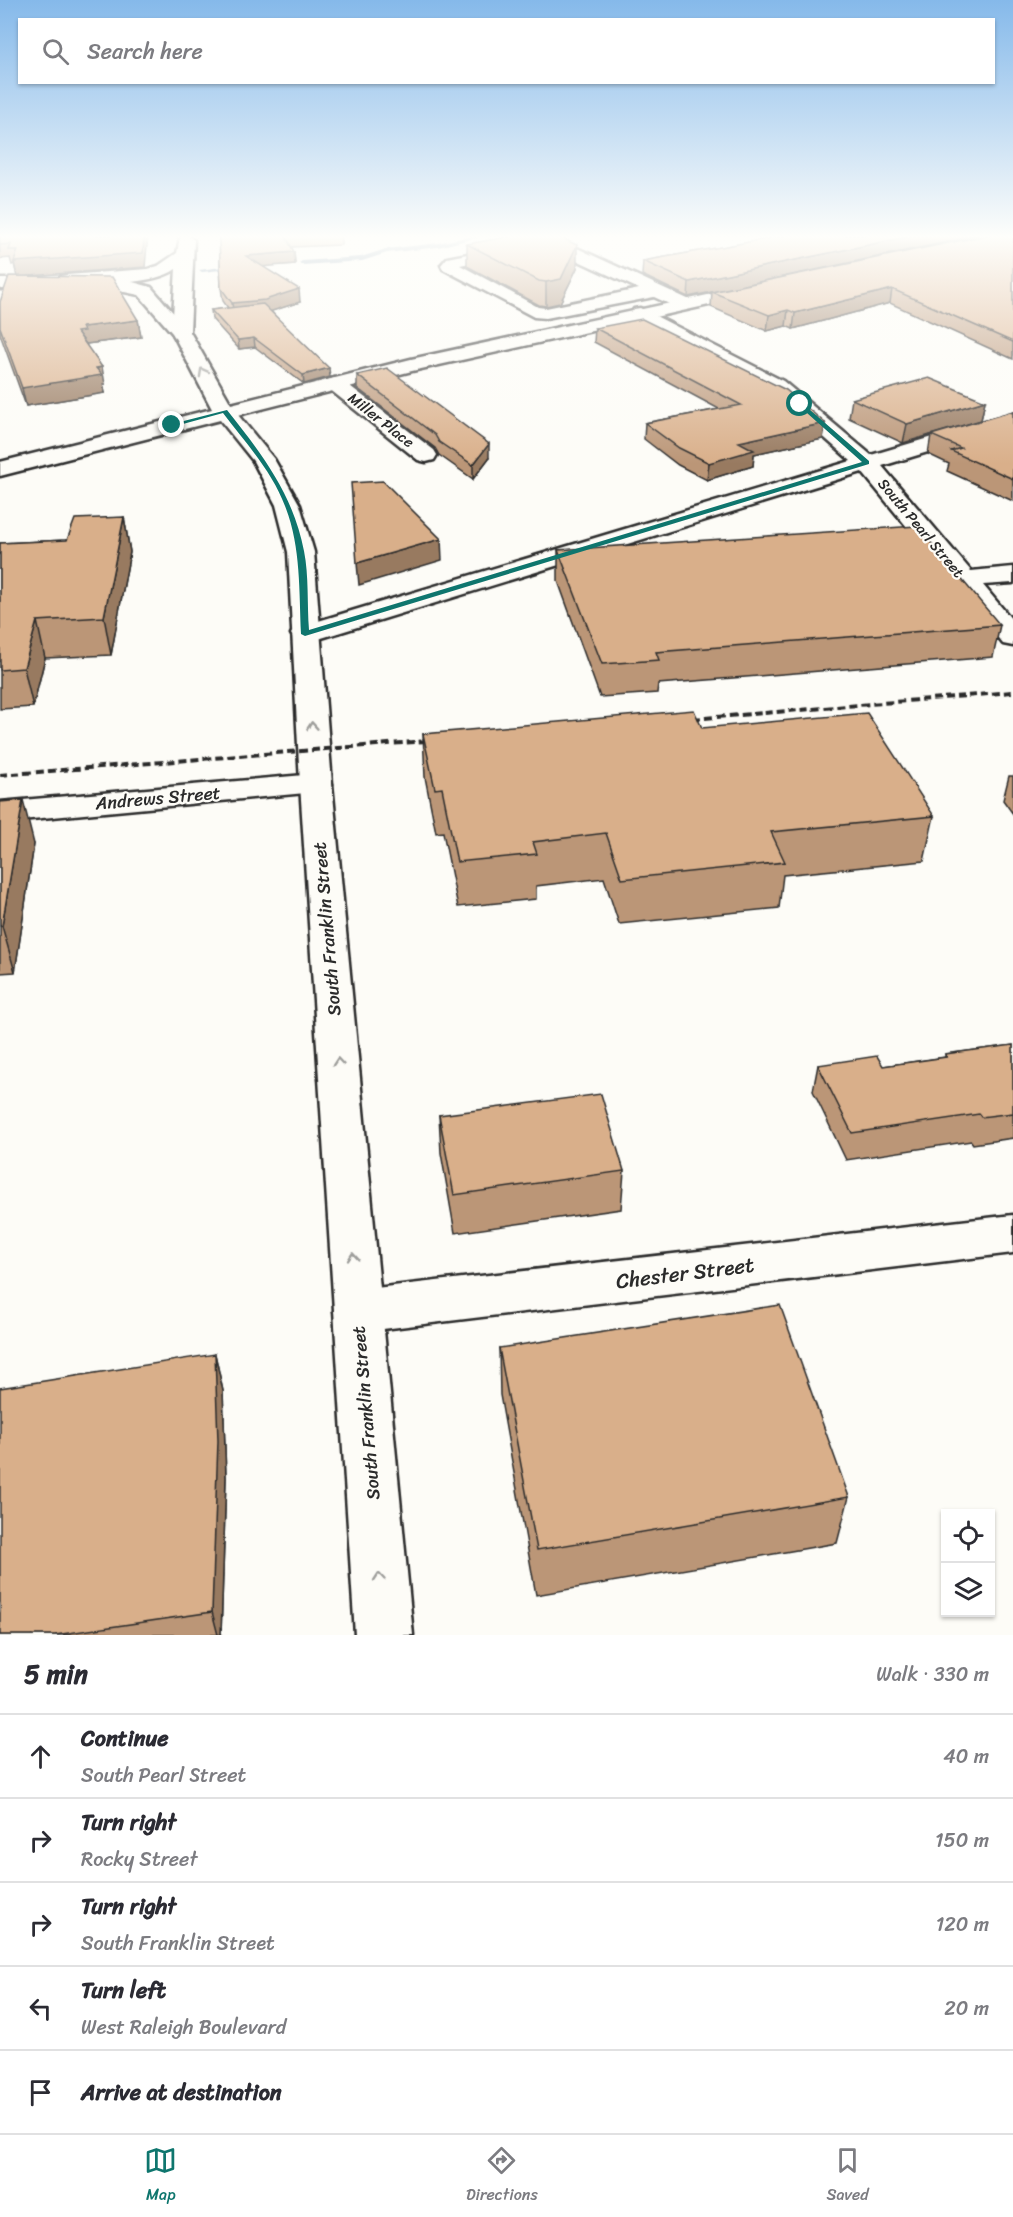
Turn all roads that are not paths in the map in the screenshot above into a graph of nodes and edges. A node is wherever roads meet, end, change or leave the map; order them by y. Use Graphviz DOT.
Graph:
graph roads {
  1 [pos="163,311"];
  2 [pos="182,311"];
  3 [pos="533,311"];
  4 [pos="555,311"];
  5 [pos="648,311"];
  6 [pos="546,313"];
  7 [pos="640,313"];
  8 [pos="570,329"];
  9 [pos="181,332"];
  10 [pos="335,384"];
  11 [pos="225,411"];
  12 [pos="1013,419"];
  13 [pos="426,455"];
  14 [pos="867,463"];
  15 [pos="0,469"];
  16 [pos="1013,575"];
  17 [pos="964,579"];
  18 [pos="305,634"];
  19 [pos="1013,638"];
  20 [pos="316,784"];
  21 [pos="0,812"];
  22 [pos="1013,1234"];
  23 [pos="358,1311"];
  24 [pos="384,1635"];
  1 -- 9 [label="main road, South Franklin Street"];
  2 -- 9 [label="main road"];
  3 -- 6 [label="main road"];
  4 -- 6 [label="main road"];
  5 -- 7 [label="main road"];
  6 -- 8 [label="main road"];
  7 -- 8 [label="main road"];
  7 -- 14 [label="main road, South Pearl Street"];
  8 -- 10 [label="main road"];
  11 -- 9 [label="main road, South Franklin Street, one-way"];
  10 -- 11 [label="main road"];
  10 -- 13 [label="main road, Miller Place"];
  11 -- 15 [label="main road"];
  11 -- 18 [label="main road, South Franklin Street"];
  12 -- 14 [label="main road"];
  14 -- 17 [label="main road, South Pearl Street"];
  14 -- 18 [label="main road"];
  16 -- 17 [label="main road"];
  17 -- 19 [label="main road, South Pearl Street"];
  20 -- 18 [label="main road, South Franklin Street, one-way"];
  20 -- 21 [label="main road, Andrews Street"];
  23 -- 20 [label="main road, South Franklin Street, one-way"];
  22 -- 23 [label="main road, Chester Street"];
  24 -- 23 [label="main road, South Franklin Street, one-way"];
}
